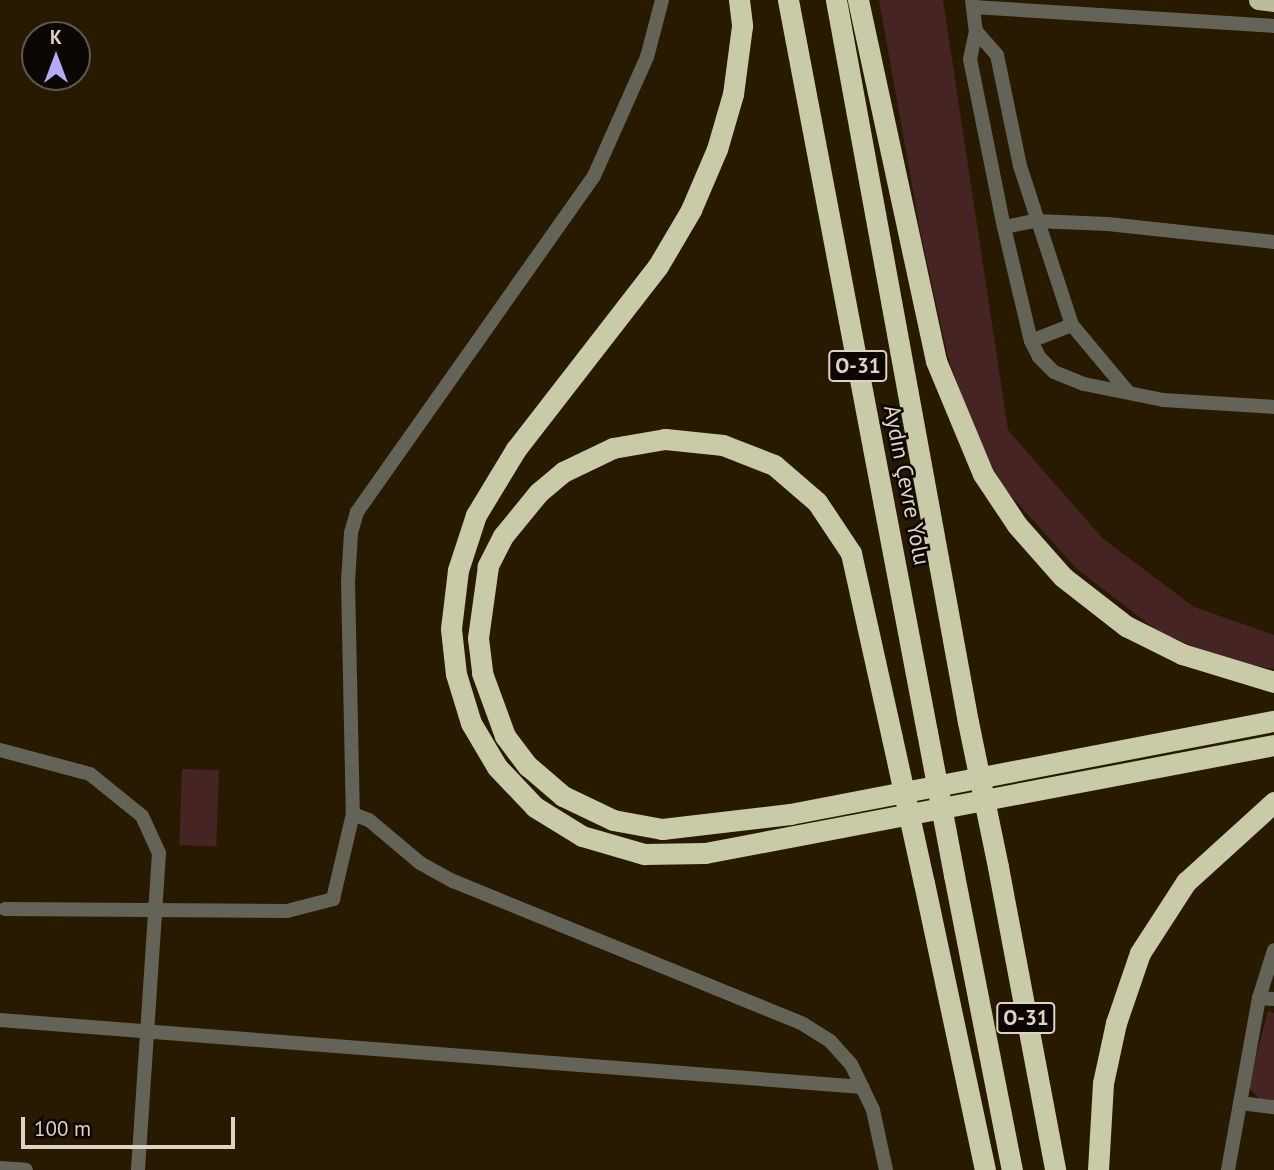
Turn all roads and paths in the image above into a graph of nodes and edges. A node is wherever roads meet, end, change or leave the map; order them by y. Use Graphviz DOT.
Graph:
graph roads {
  1 [pos="662,0"];
  2 [pos="739,0"];
  3 [pos="788,0"];
  4 [pos="836,0"];
  5 [pos="858,0"];
  6 [pos="1258,0"];
  7 [pos="1274,2"];
  8 [pos="972,4"];
  9 [pos="1274,26"];
  10 [pos="976,31"];
  11 [pos="1036,221"];
  12 [pos="1004,227"];
  13 [pos="1274,242"];
  14 [pos="1072,325"];
  15 [pos="1031,341"];
  16 [pos="1129,393"];
  17 [pos="1274,407"];
  18 [pos="1274,682"];
  19 [pos="1274,721"];
  20 [pos="1274,745"];
  21 [pos="0,750"];
  22 [pos="1274,802"];
  23 [pos="353,814"];
  24 [pos="5,909"];
  25 [pos="154,910"];
  26 [pos="1274,950"];
  27 [pos="1259,998"];
  28 [pos="1274,999"];
  29 [pos="0,1020"];
  30 [pos="148,1031"];
  31 [pos="862,1087"];
  32 [pos="1240,1103"];
  33 [pos="1274,1107"];
  34 [pos="0,1168"];
  35 [pos="26,1170"];
  36 [pos="138,1170"];
  37 [pos="886,1170"];
  38 [pos="985,1170"];
  39 [pos="1012,1170"];
  40 [pos="1055,1170"];
  41 [pos="1098,1170"];
  42 [pos="1228,1170"];
  1 -- 23 [label="street"];
  2 -- 20 [label="highway"];
  3 -- 39 [label="highway, Aydın Çevre Yolu / O-31, bridge"];
  4 -- 40 [label="highway, Aydın Çevre Yolu / O-31, bridge"];
  5 -- 18 [label="highway"];
  6 -- 7 [label="highway"];
  8 -- 9 [label="street"];
  8 -- 10 [label="street"];
  10 -- 11 [label="street"];
  10 -- 12 [label="street"];
  11 -- 12 [label="street"];
  11 -- 13 [label="street"];
  11 -- 14 [label="street"];
  12 -- 15 [label="street"];
  14 -- 15 [label="street"];
  14 -- 16 [label="street"];
  15 -- 16 [label="street"];
  16 -- 17 [label="street"];
  19 -- 38 [label="highway, bridge"];
  21 -- 25 [label="street"];
  22 -- 41 [label="highway"];
  23 -- 25 [label="street"];
  23 -- 31 [label="street"];
  24 -- 25 [label="street"];
  25 -- 30 [label="street"];
  26 -- 27 [label="street"];
  27 -- 28 [label="street"];
  27 -- 32 [label="street"];
  29 -- 30 [label="street"];
  30 -- 31 [label="street"];
  30 -- 36 [label="street"];
  31 -- 37 [label="street"];
  32 -- 33 [label="street"];
  32 -- 42 [label="street"];
  34 -- 35 [label="street"];
}
